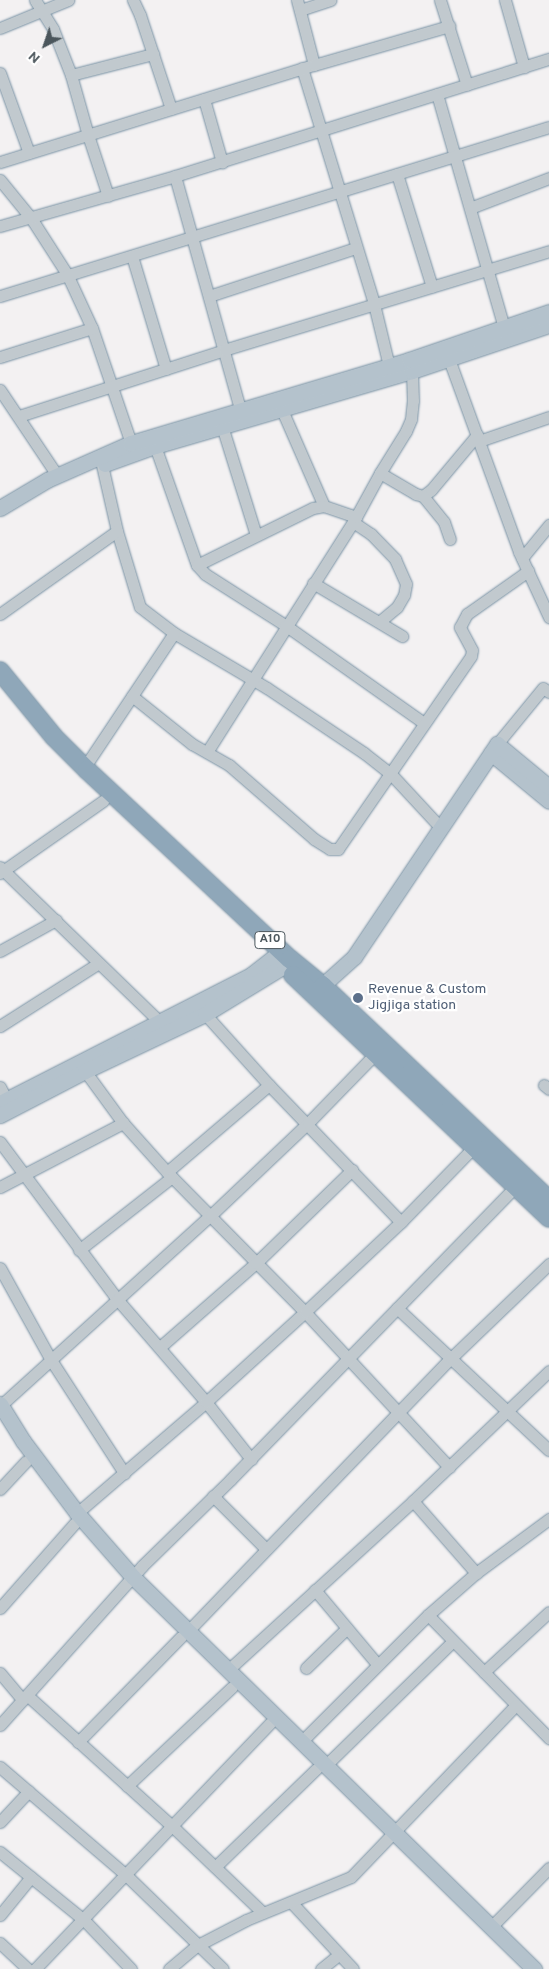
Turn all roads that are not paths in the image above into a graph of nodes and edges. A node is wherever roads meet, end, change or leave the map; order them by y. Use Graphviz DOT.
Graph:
graph roads {
  1 [pos="34,0"];
  2 [pos="68,0"];
  3 [pos="133,0"];
  4 [pos="330,0"];
  5 [pos="440,0"];
  6 [pos="505,0"];
  7 [pos="298,5"];
  8 [pos="41,10"];
  9 [pos="449,26"];
  10 [pos="0,28"];
  11 [pos="153,54"];
  12 [pos="549,59"];
  13 [pos="314,64"];
  14 [pos="524,67"];
  15 [pos="302,68"];
  16 [pos="0,72"];
  17 [pos="71,76"];
  18 [pos="467,85"];
  19 [pos="437,94"];
  20 [pos="204,99"];
  21 [pos="171,109"];
  22 [pos="549,127"];
  23 [pos="320,132"];
  24 [pos="88,135"];
  25 [pos="29,153"];
  26 [pos="455,157"];
  27 [pos="0,162"];
  28 [pos="222,162"];
  29 [pos="397,174"];
  30 [pos="175,176"];
  31 [pos="549,178"];
  32 [pos="0,180"];
  33 [pos="339,191"];
  34 [pos="108,196"];
  35 [pos="470,208"];
  36 [pos="31,218"];
  37 [pos="0,226"];
  38 [pos="192,238"];
  39 [pos="356,248"];
  40 [pos="549,251"];
  41 [pos="132,256"];
  42 [pos="488,270"];
  43 [pos="68,274"];
  44 [pos="432,287"];
  45 [pos="0,296"];
  46 [pos="209,296"];
  47 [pos="374,304"];
  48 [pos="549,312"];
  49 [pos="549,325"];
  50 [pos="504,327"];
  51 [pos="92,328"];
  52 [pos="224,350"];
  53 [pos="447,353"];
  54 [pos="0,357"];
  55 [pos="390,366"];
  56 [pos="166,369"];
  57 [pos="412,371"];
  58 [pos="112,386"];
  59 [pos="0,390"];
  60 [pos="240,409"];
  61 [pos="282,410"];
  62 [pos="19,416"];
  63 [pos="549,417"];
  64 [pos="222,426"];
  65 [pos="478,438"];
  66 [pos="132,443"];
  67 [pos="155,446"];
  68 [pos="102,465"];
  69 [pos="380,473"];
  70 [pos="57,475"];
  71 [pos="423,496"];
  72 [pos="324,506"];
  73 [pos="0,508"];
  74 [pos="0,519"];
  75 [pos="355,520"];
  76 [pos="549,525"];
  77 [pos="117,531"];
  78 [pos="256,535"];
  79 [pos="450,539"];
  80 [pos="522,558"];
  81 [pos="197,565"];
  82 [pos="528,571"];
  83 [pos="313,583"];
  84 [pos="0,614"];
  85 [pos="549,617"];
  86 [pos="379,622"];
  87 [pos="285,625"];
  88 [pos="174,633"];
  89 [pos="402,636"];
  90 [pos="0,671"];
  91 [pos="252,678"];
  92 [pos="547,686"];
  93 [pos="0,689"];
  94 [pos="132,696"];
  95 [pos="424,723"];
  96 [pos="494,749"];
  97 [pos="207,752"];
  98 [pos="84,768"];
  99 [pos="390,773"];
  100 [pos="549,787"];
  101 [pos="103,801"];
  102 [pos="549,801"];
  103 [pos="440,827"];
  104 [pos="1,870"];
  105 [pos="56,920"];
  106 [pos="0,951"];
  107 [pos="283,959"];
  108 [pos="99,963"];
  109 [pos="318,990"];
  110 [pos="205,1014"];
  111 [pos="160,1022"];
  112 [pos="0,1026"];
  113 [pos="375,1054"];
  114 [pos="85,1071"];
  115 [pos="269,1085"];
  116 [pos="2,1096"];
  117 [pos="0,1115"];
  118 [pos="122,1123"];
  119 [pos="308,1123"];
  120 [pos="0,1142"];
  121 [pos="474,1147"];
  122 [pos="352,1170"];
  123 [pos="23,1174"];
  124 [pos="170,1175"];
  125 [pos="516,1186"];
  126 [pos="0,1187"];
  127 [pos="548,1196"];
  128 [pos="211,1215"];
  129 [pos="549,1218"];
  130 [pos="401,1222"];
  131 [pos="80,1250"];
  132 [pos="256,1263"];
  133 [pos="549,1264"];
  134 [pos="0,1268"];
  135 [pos="117,1299"];
  136 [pos="397,1308"];
  137 [pos="305,1312"];
  138 [pos="160,1348"];
  139 [pos="451,1358"];
  140 [pos="348,1359"];
  141 [pos="51,1360"];
  142 [pos="549,1371"];
  143 [pos="206,1402"];
  144 [pos="0,1405"];
  145 [pos="509,1410"];
  146 [pos="398,1412"];
  147 [pos="0,1419"];
  148 [pos="549,1450"];
  149 [pos="250,1459"];
  150 [pos="26,1460"];
  151 [pos="449,1467"];
  152 [pos="124,1473"];
  153 [pos="0,1489"];
  154 [pos="213,1496"];
  155 [pos="413,1501"];
  156 [pos="76,1518"];
  157 [pos="549,1519"];
  158 [pos="266,1549"];
  159 [pos="476,1573"];
  160 [pos="131,1580"];
  161 [pos="315,1590"];
  162 [pos="0,1608"];
  163 [pos="549,1612"];
  164 [pos="428,1615"];
  165 [pos="347,1628"];
  166 [pos="184,1634"];
  167 [pos="453,1641"];
  168 [pos="377,1664"];
  169 [pos="306,1668"];
  170 [pos="228,1670"];
  171 [pos="484,1672"];
  172 [pos="0,1673"];
  173 [pos="232,1687"];
  174 [pos="25,1698"];
  175 [pos="516,1705"];
  176 [pos="270,1723"];
  177 [pos="0,1725"];
  178 [pos="549,1738"];
  179 [pos="78,1742"];
  180 [pos="301,1742"];
  181 [pos="0,1767"];
  182 [pos="321,1767"];
  183 [pos="127,1786"];
  184 [pos="29,1791"];
  185 [pos="0,1822"];
  186 [pos="171,1825"];
  187 [pos="392,1835"];
  188 [pos="0,1852"];
  189 [pos="215,1867"];
  190 [pos="549,1868"];
  191 [pos="125,1874"];
  192 [pos="32,1877"];
  193 [pos="291,1902"];
  194 [pos="263,1913"];
  195 [pos="0,1915"];
  196 [pos="84,1920"];
  197 [pos="491,1927"];
  198 [pos="0,1943"];
  199 [pos="198,1945"];
  200 [pos="338,1955"];
  201 [pos="28,1969"];
  202 [pos="35,1969"];
  203 [pos="132,1969"];
  204 [pos="169,1969"];
  205 [pos="223,1969"];
  206 [pos="321,1969"];
  207 [pos="353,1969"];
  208 [pos="523,1969"];
  209 [pos="534,1969"];
  1 -- 8 [label="street"];
  2 -- 8 [label="street"];
  3 -- 11 [label="street"];
  4 -- 7 [label="street"];
  5 -- 9 [label="street"];
  6 -- 14 [label="street"];
  7 -- 13 [label="street"];
  8 -- 10 [label="street"];
  8 -- 17 [label="street"];
  9 -- 13 [label="street"];
  9 -- 18 [label="street"];
  11 -- 17 [label="street"];
  11 -- 21 [label="street"];
  12 -- 14 [label="street"];
  13 -- 15 [label="street"];
  14 -- 18 [label="street"];
  15 -- 20 [label="street"];
  15 -- 23 [label="street"];
  16 -- 25 [label="street"];
  17 -- 24 [label="street"];
  18 -- 19 [label="street"];
  19 -- 23 [label="street"];
  19 -- 26 [label="street"];
  20 -- 21 [label="street"];
  20 -- 28 [label="street"];
  21 -- 24 [label="street"];
  22 -- 26 [label="street"];
  23 -- 28 [label="street"];
  23 -- 33 [label="street"];
  24 -- 25 [label="street"];
  24 -- 34 [label="street"];
  25 -- 27 [label="street"];
  26 -- 29 [label="street"];
  26 -- 35 [label="street"];
  28 -- 30 [label="street"];
  29 -- 33 [label="street"];
  29 -- 44 [label="street"];
  30 -- 34 [label="street"];
  30 -- 38 [label="street"];
  31 -- 35 [label="street"];
  32 -- 36 [label="street"];
  33 -- 38 [label="street"];
  33 -- 39 [label="street"];
  34 -- 36 [label="street"];
  35 -- 42 [label="street"];
  36 -- 37 [label="street"];
  36 -- 43 [label="street"];
  38 -- 41 [label="street"];
  38 -- 46 [label="street"];
  39 -- 46 [label="street"];
  39 -- 47 [label="street"];
  40 -- 42 [label="street"];
  41 -- 43 [label="street"];
  41 -- 56 [label="street"];
  42 -- 44 [label="street"];
  42 -- 50 [label="street"];
  43 -- 45 [label="street"];
  43 -- 51 [label="street"];
  44 -- 47 [label="street"];
  46 -- 52 [label="street"];
  47 -- 52 [label="street"];
  47 -- 55 [label="street"];
  48 -- 50 [label="main road"];
  49 -- 53 [label="main road"];
  50 -- 53 [label="main road"];
  51 -- 54 [label="street"];
  51 -- 58 [label="street"];
  52 -- 56 [label="street"];
  52 -- 60 [label="street"];
  53 -- 55 [label="main road"];
  53 -- 57 [label="main road"];
  53 -- 65 [label="street"];
  55 -- 60 [label="main road"];
  56 -- 58 [label="street"];
  57 -- 61 [label="main road"];
  57 -- 69 [label="street"];
  58 -- 62 [label="street"];
  58 -- 66 [label="street"];
  59 -- 62 [label="street"];
  60 -- 66 [label="main road"];
  61 -- 64 [label="main road"];
  61 -- 72 [label="street"];
  62 -- 70 [label="street"];
  63 -- 65 [label="street"];
  64 -- 67 [label="main road"];
  64 -- 78 [label="street"];
  65 -- 71 [label="street"];
  65 -- 80 [label="street"];
  66 -- 70 [label="main road"];
  67 -- 68 [label="main road"];
  67 -- 81 [label="street"];
  68 -- 74 [label="main road"];
  68 -- 77 [label="street"];
  69 -- 71 [label="street"];
  69 -- 75 [label="street"];
  70 -- 73 [label="main road"];
  71 -- 79 [label="street"];
  72 -- 75 [label="street"];
  72 -- 78 [label="street"];
  75 -- 83 [label="street"];
  75 -- 86 [label="street"];
  76 -- 80 [label="street"];
  77 -- 84 [label="street"];
  77 -- 88 [label="street"];
  78 -- 81 [label="street"];
  80 -- 82 [label="street"];
  81 -- 87 [label="street"];
  82 -- 85 [label="street"];
  82 -- 95 [label="street"];
  83 -- 86 [label="street"];
  83 -- 87 [label="street"];
  86 -- 89 [label="street"];
  87 -- 91 [label="street"];
  87 -- 95 [label="street"];
  88 -- 91 [label="street"];
  88 -- 94 [label="street"];
  90 -- 98 [label="highway, A10"];
  91 -- 97 [label="street"];
  91 -- 99 [label="street"];
  92 -- 96 [label="street"];
  93 -- 101 [label="highway, A10"];
  94 -- 97 [label="street"];
  94 -- 98 [label="street"];
  95 -- 99 [label="street"];
  96 -- 100 [label="main road"];
  96 -- 102 [label="main road"];
  96 -- 103 [label="main road"];
  97 -- 99 [label="street"];
  98 -- 107 [label="highway, A10"];
  99 -- 103 [label="street"];
  101 -- 104 [label="street"];
  101 -- 107 [label="highway, A10"];
  103 -- 109 [label="main road"];
  104 -- 105 [label="street"];
  105 -- 106 [label="street"];
  105 -- 108 [label="street"];
  107 -- 109 [label="highway, A10"];
  107 -- 110 [label="main road"];
  107 -- 111 [label="main road"];
  108 -- 111 [label="street"];
  108 -- 112 [label="street"];
  109 -- 113 [label="highway, A10"];
  109 -- 127 [label="highway, A10"];
  110 -- 114 [label="main road"];
  110 -- 115 [label="street"];
  111 -- 116 [label="main road"];
  113 -- 119 [label="street"];
  113 -- 121 [label="highway, A10"];
  114 -- 117 [label="main road"];
  114 -- 118 [label="street"];
  115 -- 119 [label="street"];
  115 -- 124 [label="street"];
  118 -- 123 [label="street"];
  118 -- 124 [label="street"];
  119 -- 122 [label="street"];
  119 -- 128 [label="street"];
  120 -- 123 [label="street"];
  121 -- 125 [label="highway, A10"];
  121 -- 130 [label="street"];
  122 -- 130 [label="street"];
  122 -- 132 [label="street"];
  123 -- 126 [label="street"];
  123 -- 131 [label="street"];
  124 -- 128 [label="street"];
  124 -- 131 [label="street"];
  125 -- 129 [label="highway, A10"];
  125 -- 136 [label="street"];
  128 -- 132 [label="street"];
  128 -- 135 [label="street"];
  130 -- 137 [label="street"];
  131 -- 135 [label="street"];
  132 -- 137 [label="street"];
  132 -- 138 [label="street"];
  133 -- 139 [label="street"];
  134 -- 141 [label="street"];
  135 -- 138 [label="street"];
  135 -- 141 [label="street"];
  136 -- 139 [label="street"];
  136 -- 140 [label="street"];
  137 -- 140 [label="street"];
  137 -- 143 [label="street"];
  138 -- 143 [label="street"];
  139 -- 145 [label="street"];
  139 -- 146 [label="street"];
  140 -- 146 [label="street"];
  140 -- 149 [label="street"];
  141 -- 144 [label="street"];
  141 -- 152 [label="street"];
  142 -- 145 [label="street"];
  143 -- 149 [label="street"];
  143 -- 152 [label="street"];
  144 -- 156 [label="main road"];
  145 -- 148 [label="street"];
  145 -- 151 [label="street"];
  146 -- 151 [label="street"];
  146 -- 158 [label="street"];
  147 -- 150 [label="main road"];
  149 -- 154 [label="street"];
  150 -- 153 [label="street"];
  150 -- 156 [label="main road"];
  151 -- 155 [label="street"];
  152 -- 156 [label="street"];
  154 -- 158 [label="street"];
  154 -- 160 [label="street"];
  155 -- 159 [label="street"];
  155 -- 161 [label="street"];
  156 -- 160 [label="main road"];
  156 -- 162 [label="street"];
  157 -- 159 [label="street"];
  158 -- 166 [label="street"];
  159 -- 164 [label="street"];
  160 -- 166 [label="main road"];
  160 -- 174 [label="street"];
  161 -- 165 [label="street"];
  161 -- 170 [label="street"];
  163 -- 171 [label="street"];
  164 -- 167 [label="street"];
  164 -- 168 [label="street"];
  165 -- 168 [label="street"];
  165 -- 169 [label="street"];
  166 -- 170 [label="main road"];
  166 -- 173 [label="main road"];
  166 -- 179 [label="street"];
  167 -- 171 [label="street"];
  167 -- 182 [label="street"];
  168 -- 180 [label="street"];
  170 -- 180 [label="main road"];
  171 -- 175 [label="street"];
  172 -- 174 [label="street"];
  173 -- 176 [label="main road"];
  173 -- 183 [label="street"];
  174 -- 177 [label="street"];
  174 -- 179 [label="street"];
  175 -- 178 [label="street"];
  175 -- 187 [label="street"];
  176 -- 182 [label="main road"];
  176 -- 186 [label="street"];
  179 -- 183 [label="street"];
  180 -- 182 [label="main road"];
  181 -- 184 [label="street"];
  182 -- 187 [label="main road"];
  182 -- 189 [label="street"];
  183 -- 186 [label="street"];
  184 -- 185 [label="street"];
  184 -- 191 [label="street"];
  186 -- 189 [label="street"];
  186 -- 191 [label="street"];
  187 -- 193 [label="street"];
  187 -- 197 [label="main road"];
  187 -- 208 [label="main road"];
  188 -- 192 [label="street"];
  189 -- 194 [label="street"];
  190 -- 197 [label="street"];
  191 -- 196 [label="street"];
  191 -- 199 [label="street"];
  192 -- 195 [label="street"];
  192 -- 196 [label="street"];
  193 -- 194 [label="street"];
  193 -- 200 [label="street"];
  194 -- 199 [label="street"];
  196 -- 202 [label="street"];
  196 -- 203 [label="street"];
  197 -- 209 [label="main road"];
  198 -- 201 [label="street"];
  199 -- 204 [label="street"];
  199 -- 205 [label="street"];
  200 -- 206 [label="street"];
  200 -- 207 [label="street"];
}
